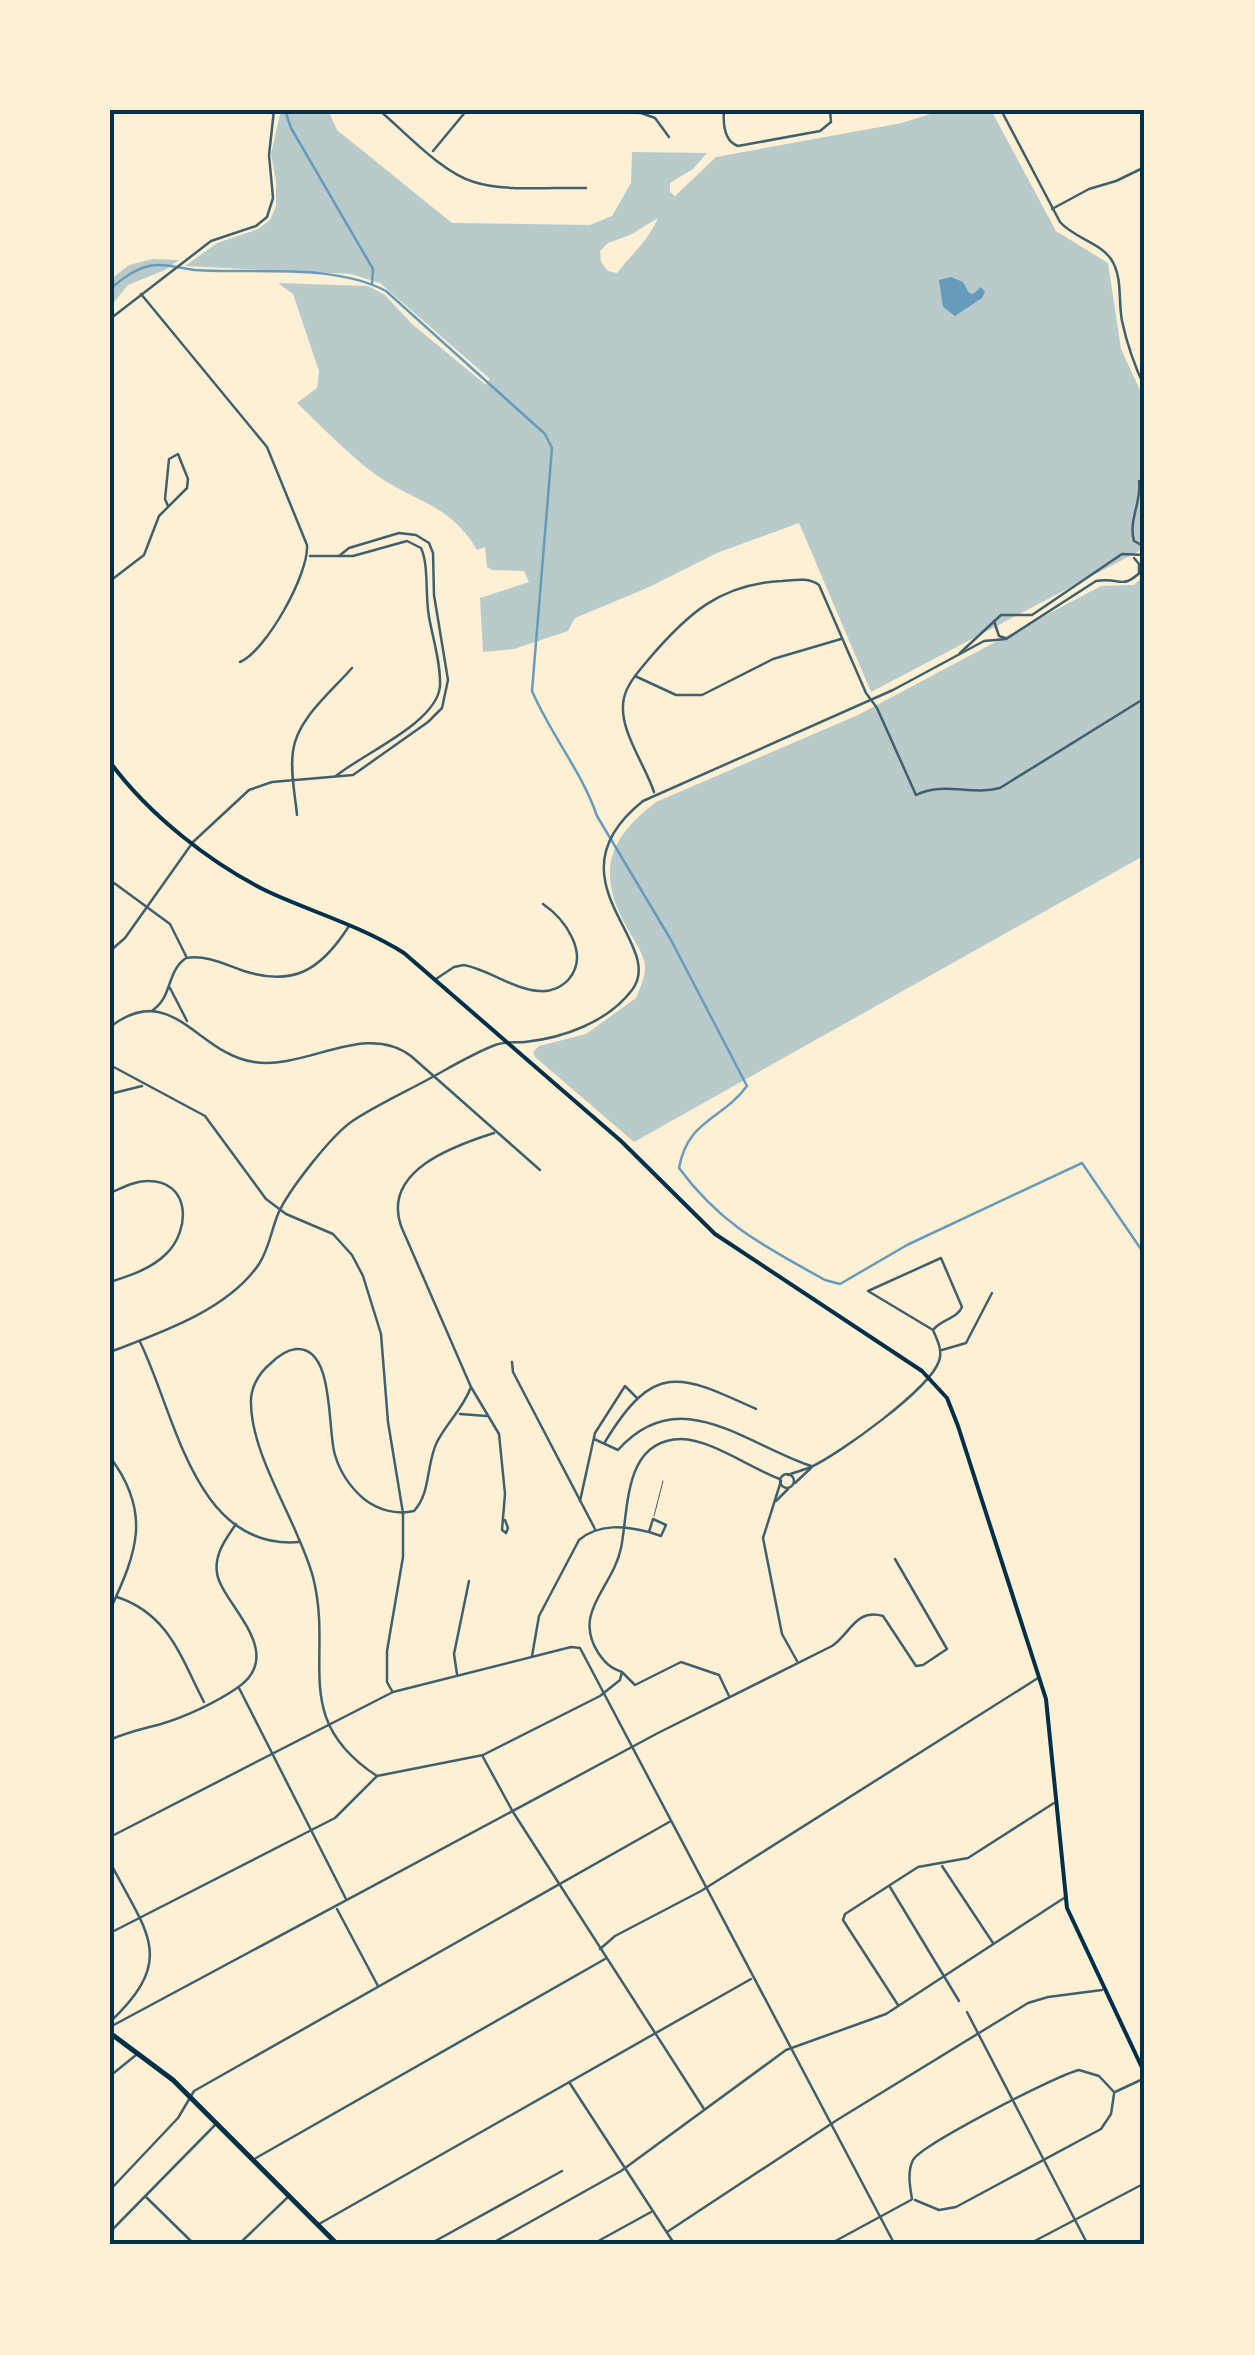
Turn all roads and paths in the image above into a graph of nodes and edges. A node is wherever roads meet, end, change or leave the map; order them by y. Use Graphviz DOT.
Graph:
graph roads {
  1 [pos="261,110"];
  2 [pos="379,110"];
  3 [pos="467,110"];
  4 [pos="553,110"];
  5 [pos="724,110"];
  6 [pos="830,110"];
  7 [pos="1002,110"];
  8 [pos="274,112"];
  9 [pos="670,137"];
  10 [pos="431,153"];
  11 [pos="1145,167"];
  12 [pos="586,188"];
  13 [pos="1052,209"];
  14 [pos="141,294"];
  15 [pos="110,319"];
  16 [pos="1145,373"];
  17 [pos="1140,375"];
  18 [pos="1145,388"];
  19 [pos="1139,481"];
  20 [pos="168,506"];
  21 [pos="1145,547"];
  22 [pos="1132,555"];
  23 [pos="307,556"];
  24 [pos="338,556"];
  25 [pos="1145,556"];
  26 [pos="425,566"];
  27 [pos="434,566"];
  28 [pos="1145,568"];
  29 [pos="1138,575"];
  30 [pos="110,581"];
  31 [pos="994,620"];
  32 [pos="842,639"];
  33 [pos="1006,639"];
  34 [pos="956,656"];
  35 [pos="240,662"];
  36 [pos="352,668"];
  37 [pos="635,676"];
  38 [pos="1145,698"];
  39 [pos="870,700"];
  40 [pos="364,758"];
  41 [pos="110,762"];
  42 [pos="369,765"];
  43 [pos="113,772"];
  44 [pos="335,777"];
  45 [pos="294,780"];
  46 [pos="654,794"];
  47 [pos="296,815"];
  48 [pos="193,842"];
  49 [pos="110,880"];
  50 [pos="544,904"];
  51 [pos="147,906"];
  52 [pos="350,925"];
  53 [pos="110,951"];
  54 [pos="186,958"];
  55 [pos="436,979"];
  56 [pos="169,985"];
  57 [pos="150,1011"];
  58 [pos="188,1022"];
  59 [pos="110,1027"];
  60 [pos="508,1042"];
  61 [pos="110,1065"];
  62 [pos="110,1073"];
  63 [pos="432,1077"];
  64 [pos="144,1086"];
  65 [pos="112,1093"];
  66 [pos="494,1133"];
  67 [pos="540,1170"];
  68 [pos="110,1194"];
  69 [pos="280,1210"];
  70 [pos="110,1282"];
  71 [pos="992,1293"];
  72 [pos="933,1330"];
  73 [pos="140,1341"];
  74 [pos="940,1350"];
  75 [pos="110,1352"];
  76 [pos="512,1362"];
  77 [pos="928,1376"];
  78 [pos="471,1387"];
  79 [pos="637,1398"];
  80 [pos="756,1409"];
  81 [pos="459,1414"];
  82 [pos="488,1417"];
  83 [pos="594,1438"];
  84 [pos="605,1443"];
  85 [pos="110,1457"];
  86 [pos="812,1466"];
  87 [pos="788,1475"];
  88 [pos="663,1480"];
  89 [pos="780,1480"];
  90 [pos="791,1486"];
  91 [pos="580,1502"];
  92 [pos="775,1502"];
  93 [pos="403,1513"];
  94 [pos="504,1520"];
  95 [pos="653,1520"];
  96 [pos="236,1524"];
  97 [pos="623,1525"];
  98 [pos="596,1530"];
  99 [pos="648,1532"];
  100 [pos="301,1542"];
  101 [pos="896,1559"];
  102 [pos="469,1581"];
  103 [pos="116,1597"];
  104 [pos="110,1610"];
  105 [pos="532,1657"];
  106 [pos="798,1663"];
  107 [pos="622,1672"];
  108 [pos="457,1676"];
  109 [pos="1039,1677"];
  110 [pos="238,1687"];
  111 [pos="393,1692"];
  112 [pos="605,1692"];
  113 [pos="730,1697"];
  114 [pos="204,1704"];
  115 [pos="328,1724"];
  116 [pos="110,1740"];
  117 [pos="634,1747"];
  118 [pos="272,1754"];
  119 [pos="482,1756"];
  120 [pos="377,1776"];
  121 [pos="1056,1801"];
  122 [pos="513,1812"];
  123 [pos="671,1821"];
  124 [pos="311,1832"];
  125 [pos="110,1837"];
  126 [pos="110,1862"];
  127 [pos="941,1864"];
  128 [pos="558,1884"];
  129 [pos="889,1885"];
  130 [pos="706,1888"];
  131 [pos="1065,1897"];
  132 [pos="347,1900"];
  133 [pos="335,1906"];
  134 [pos="139,1919"];
  135 [pos="110,1933"];
  136 [pos="994,1944"];
  137 [pos="600,1949"];
  138 [pos="606,1959"];
  139 [pos="946,1975"];
  140 [pos="752,1978"];
  141 [pos="378,1987"];
  142 [pos="1103,1990"];
  143 [pos="959,2001"];
  144 [pos="898,2006"];
  145 [pos="967,2012"];
  146 [pos="110,2028"];
  147 [pos="655,2033"];
  148 [pos="978,2034"];
  149 [pos="790,2048"];
  150 [pos="138,2054"];
  151 [pos="110,2076"];
  152 [pos="1145,2076"];
  153 [pos="568,2080"];
  154 [pos="1114,2092"];
  155 [pos="190,2097"];
  156 [pos="1014,2101"];
  157 [pos="704,2109"];
  158 [pos="217,2123"];
  159 [pos="832,2124"];
  160 [pos="254,2160"];
  161 [pos="1044,2160"];
  162 [pos="625,2168"];
  163 [pos="562,2171"];
  164 [pos="1145,2183"];
  165 [pos="110,2190"];
  166 [pos="289,2196"];
  167 [pos="146,2197"];
  168 [pos="912,2199"];
  169 [pos="653,2211"];
  170 [pos="881,2217"];
  171 [pos="1075,2219"];
  172 [pos="318,2225"];
  173 [pos="110,2232"];
  174 [pos="667,2232"];
  175 [pos="194,2245"];
  176 [pos="238,2245"];
  177 [pos="338,2245"];
  178 [pos="428,2245"];
  179 [pos="489,2245"];
  180 [pos="591,2245"];
  181 [pos="675,2245"];
  182 [pos="828,2245"];
  183 [pos="896,2245"];
  184 [pos="1027,2245"];
  185 [pos="1088,2245"];
  1 -- 8 [label="street"];
  2 -- 10 [label="street"];
  3 -- 10 [label="street"];
  4 -- 9 [label="street"];
  5 -- 6 [label="street"];
  7 -- 13 [label="street"];
  8 -- 14 [label="street"];
  10 -- 12 [label="street"];
  11 -- 13 [label="street"];
  13 -- 17 [label="street"];
  14 -- 15 [label="street"];
  14 -- 23 [label="street"];
  16 -- 17 [label="street"];
  17 -- 18 [label="street"];
  19 -- 21 [label="street"];
  20 -- 20 [label="street"];
  20 -- 30 [label="street"];
  22 -- 25 [label="street"];
  22 -- 29 [label="street"];
  22 -- 31 [label="street"];
  23 -- 24 [label="street"];
  23 -- 35 [label="street"];
  24 -- 26 [label="street"];
  24 -- 27 [label="street"];
  26 -- 27 [label="street"];
  26 -- 40 [label="street"];
  27 -- 42 [label="street"];
  28 -- 29 [label="street"];
  29 -- 33 [label="street"];
  31 -- 33 [label="street"];
  31 -- 34 [label="street"];
  32 -- 37 [label="street"];
  32 -- 37 [label="street"];
  32 -- 39 [label="street"];
  33 -- 34 [label="street"];
  34 -- 39 [label="street"];
  36 -- 45 [label="street"];
  37 -- 46 [label="street"];
  38 -- 39 [label="street"];
  39 -- 46 [label="street"];
  40 -- 42 [label="street"];
  40 -- 44 [label="street"];
  41 -- 43 [label="main road"];
  42 -- 44 [label="street"];
  43 -- 48 [label="main road"];
  44 -- 45 [label="street"];
  45 -- 47 [label="street"];
  45 -- 48 [label="street"];
  46 -- 60 [label="street"];
  48 -- 51 [label="street"];
  48 -- 52 [label="main road"];
  49 -- 51 [label="street"];
  50 -- 55 [label="street"];
  51 -- 53 [label="street"];
  51 -- 54 [label="street"];
  52 -- 54 [label="street"];
  52 -- 55 [label="main road"];
  54 -- 56 [label="street"];
  55 -- 60 [label="main road"];
  56 -- 57 [label="street"];
  56 -- 58 [label="street"];
  57 -- 58 [label="street"];
  57 -- 59 [label="street"];
  58 -- 63 [label="street"];
  60 -- 63 [label="street"];
  60 -- 77 [label="main road"];
  61 -- 64 [label="street"];
  62 -- 65 [label="street"];
  63 -- 66 [label="street"];
  63 -- 69 [label="street"];
  64 -- 65 [label="street"];
  64 -- 69 [label="street"];
  66 -- 67 [label="street"];
  66 -- 78 [label="street"];
  68 -- 70 [label="street"];
  69 -- 73 [label="street"];
  69 -- 93 [label="street"];
  71 -- 74 [label="street"];
  72 -- 72 [label="street"];
  72 -- 74 [label="street"];
  73 -- 75 [label="street"];
  73 -- 96 [label="street"];
  74 -- 77 [label="street"];
  76 -- 91 [label="street"];
  77 -- 86 [label="street"];
  77 -- 109 [label="main road"];
  78 -- 81 [label="street"];
  78 -- 82 [label="street"];
  79 -- 80 [label="street"];
  79 -- 83 [label="street"];
  79 -- 84 [label="street"];
  81 -- 82 [label="street"];
  81 -- 93 [label="street"];
  82 -- 94 [label="street"];
  83 -- 84 [label="street"];
  83 -- 91 [label="street"];
  84 -- 86 [label="street"];
  85 -- 103 [label="street"];
  86 -- 87 [label="street"];
  86 -- 90 [label="street"];
  87 -- 89 [label="street"];
  87 -- 90 [label="street"];
  88 -- 95 [label="lane"];
  89 -- 90 [label="street"];
  89 -- 92 [label="street"];
  89 -- 97 [label="street"];
  90 -- 92 [label="street"];
  91 -- 98 [label="street"];
  92 -- 106 [label="street"];
  93 -- 100 [label="street"];
  93 -- 111 [label="street"];
  95 -- 99 [label="street"];
  95 -- 99 [label="street"];
  96 -- 100 [label="street"];
  96 -- 110 [label="street"];
  97 -- 98 [label="street"];
  97 -- 99 [label="street"];
  97 -- 107 [label="street"];
  98 -- 105 [label="street"];
  100 -- 115 [label="street"];
  101 -- 106 [label="street"];
  102 -- 108 [label="street"];
  103 -- 104 [label="street"];
  103 -- 114 [label="street"];
  105 -- 108 [label="street"];
  105 -- 112 [label="street"];
  106 -- 113 [label="street"];
  107 -- 112 [label="street"];
  107 -- 113 [label="street"];
  108 -- 111 [label="street"];
  109 -- 121 [label="main road"];
  109 -- 130 [label="street"];
  110 -- 114 [label="street"];
  110 -- 118 [label="street"];
  111 -- 115 [label="street"];
  112 -- 117 [label="street"];
  112 -- 119 [label="street"];
  113 -- 117 [label="street"];
  114 -- 116 [label="street"];
  115 -- 118 [label="street"];
  115 -- 120 [label="street"];
  117 -- 122 [label="street"];
  117 -- 123 [label="street"];
  118 -- 124 [label="street"];
  118 -- 125 [label="street"];
  119 -- 120 [label="street"];
  119 -- 122 [label="street"];
  120 -- 124 [label="street"];
  121 -- 127 [label="street"];
  121 -- 131 [label="main road"];
  122 -- 128 [label="street"];
  122 -- 132 [label="street"];
  123 -- 128 [label="street"];
  123 -- 130 [label="street"];
  124 -- 132 [label="street"];
  124 -- 134 [label="street"];
  126 -- 134 [label="street"];
  127 -- 129 [label="street"];
  127 -- 136 [label="street"];
  128 -- 137 [label="street"];
  128 -- 141 [label="street"];
  129 -- 139 [label="street"];
  129 -- 144 [label="street"];
  130 -- 137 [label="street"];
  130 -- 140 [label="street"];
  131 -- 136 [label="street"];
  131 -- 142 [label="main road"];
  132 -- 133 [label="street"];
  133 -- 141 [label="street"];
  133 -- 146 [label="street"];
  134 -- 135 [label="street"];
  134 -- 146 [label="street"];
  136 -- 139 [label="street"];
  137 -- 138 [label="street"];
  138 -- 147 [label="street"];
  138 -- 160 [label="street"];
  139 -- 143 [label="street"];
  139 -- 144 [label="street"];
  140 -- 147 [label="street"];
  140 -- 149 [label="street"];
  141 -- 155 [label="street"];
  142 -- 148 [label="street"];
  142 -- 152 [label="main road"];
  144 -- 149 [label="street"];
  145 -- 148 [label="street"];
  146 -- 150 [label="main road"];
  147 -- 153 [label="street"];
  147 -- 157 [label="street"];
  148 -- 156 [label="street"];
  148 -- 159 [label="street"];
  149 -- 157 [label="street"];
  149 -- 159 [label="street"];
  150 -- 151 [label="street"];
  150 -- 155 [label="main road"];
  152 -- 154 [label="street"];
  153 -- 162 [label="street"];
  153 -- 172 [label="street"];
  154 -- 156 [label="street"];
  154 -- 161 [label="street"];
  155 -- 158 [label="main road"];
  155 -- 165 [label="street"];
  156 -- 161 [label="street"];
  156 -- 168 [label="street"];
  157 -- 162 [label="street"];
  158 -- 160 [label="main road"];
  158 -- 167 [label="street"];
  159 -- 170 [label="street"];
  159 -- 174 [label="street"];
  160 -- 166 [label="main road"];
  161 -- 168 [label="street"];
  161 -- 171 [label="street"];
  162 -- 169 [label="street"];
  162 -- 179 [label="street"];
  163 -- 178 [label="street"];
  164 -- 171 [label="street"];
  166 -- 172 [label="main road"];
  166 -- 176 [label="street"];
  167 -- 173 [label="street"];
  167 -- 175 [label="street"];
  168 -- 170 [label="street"];
  169 -- 174 [label="street"];
  169 -- 180 [label="street"];
  170 -- 182 [label="street"];
  170 -- 183 [label="street"];
  171 -- 184 [label="street"];
  171 -- 185 [label="street"];
  172 -- 177 [label="main road"];
  174 -- 181 [label="street"];
}
